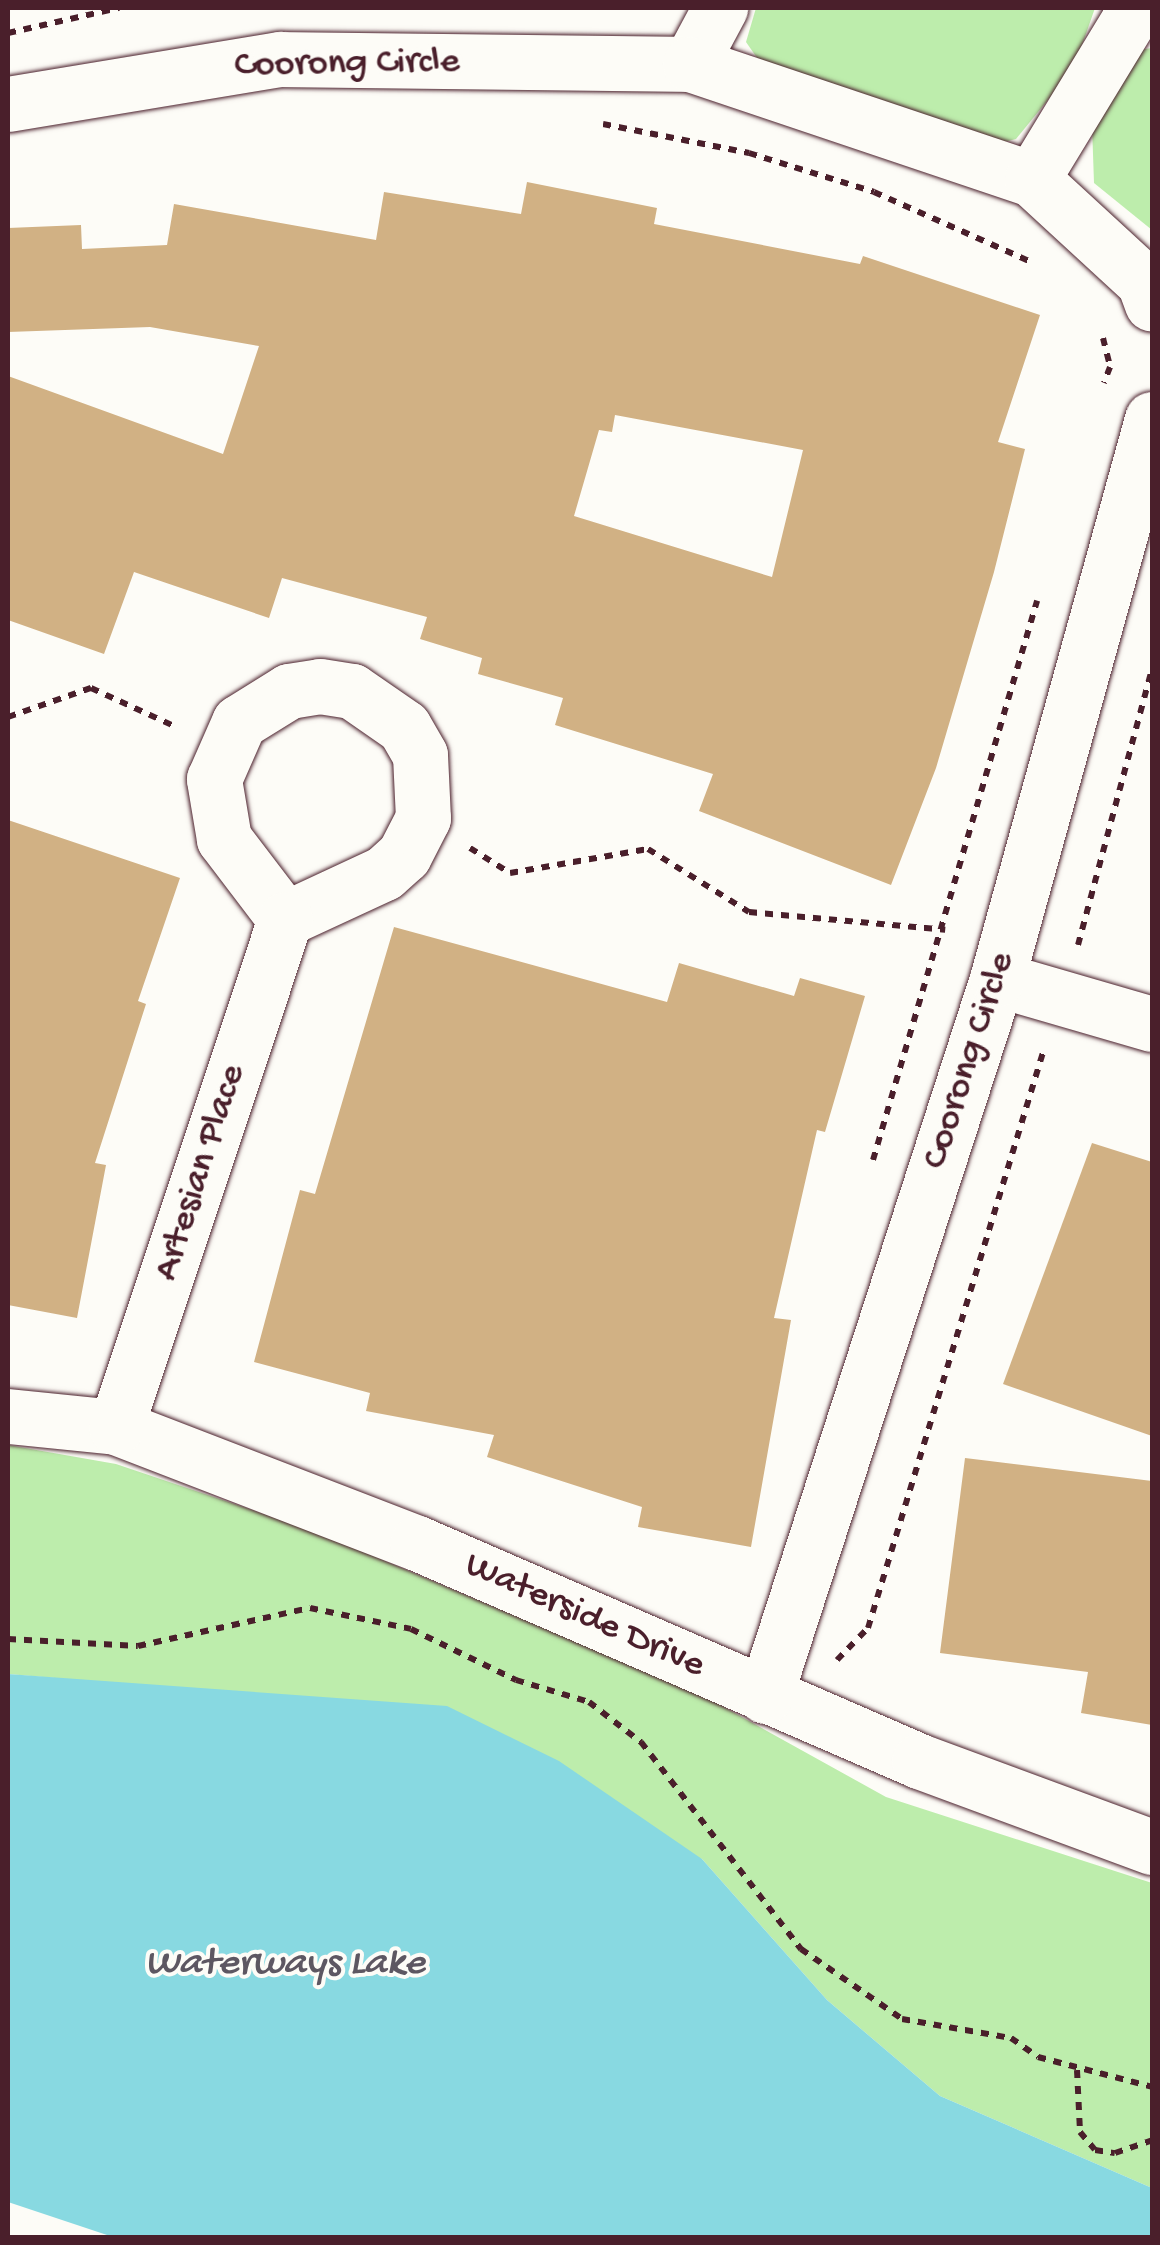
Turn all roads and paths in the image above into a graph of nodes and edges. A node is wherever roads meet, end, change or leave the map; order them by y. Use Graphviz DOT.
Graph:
graph roads {
  1 [pos="119,8"];
  2 [pos="720,8"];
  3 [pos="1130,8"];
  4 [pos="8,33"];
  5 [pos="690,64"];
  6 [pos="8,104"];
  7 [pos="592,122"];
  8 [pos="1032,179"];
  9 [pos="1043,268"];
  10 [pos="1152,304"];
  11 [pos="1099,323"];
  12 [pos="1098,399"];
  13 [pos="1152,419"];
  14 [pos="1040,588"];
  15 [pos="1152,668"];
  16 [pos="8,717"];
  17 [pos="222,748"];
  18 [pos="423,818"];
  19 [pos="285,919"];
  20 [pos="942,930"];
  21 [pos="1078,944"];
  22 [pos="1096,949"];
  23 [pos="1003,959"];
  24 [pos="1060,998"];
  25 [pos="1152,1024"];
  26 [pos="871,1168"];
  27 [pos="8,1416"];
  28 [pos="116,1427"];
  29 [pos="784,1639"];
  30 [pos="8,1640"];
  31 [pos="765,1696"];
  32 [pos="1152,1847"];
  33 [pos="1077,2070"];
  34 [pos="1152,2088"];
  35 [pos="1152,2140"];
  1 -- 4 [label="path"];
  2 -- 5 [label="street"];
  3 -- 8 [label="street"];
  5 -- 6 [label="street, Coorong Circle"];
  5 -- 8 [label="street, Coorong Circle"];
  7 -- 9 [label="path"];
  8 -- 10 [label="street, Coorong Circle"];
  11 -- 12 [label="path"];
  13 -- 23 [label="street, Coorong Circle"];
  14 -- 20 [label="path"];
  15 -- 21 [label="path"];
  16 -- 17 [label="path"];
  17 -- 18 [label="street"];
  17 -- 19 [label="street"];
  18 -- 19 [label="street"];
  18 -- 20 [label="path"];
  19 -- 28 [label="street, Artesian Place"];
  20 -- 23 [label="path"];
  20 -- 26 [label="path"];
  21 -- 22 [label="path"];
  21 -- 24 [label="path"];
  23 -- 24 [label="street"];
  23 -- 29 [label="street, Coorong Circle"];
  24 -- 25 [label="street"];
  24 -- 29 [label="path"];
  27 -- 28 [label="street, Waterside Drive"];
  28 -- 31 [label="street, Waterside Drive"];
  29 -- 31 [label="street, Coorong Circle"];
  30 -- 33 [label="path"];
  31 -- 32 [label="street, Waterside Drive"];
  33 -- 34 [label="path"];
  33 -- 35 [label="path"];
}
